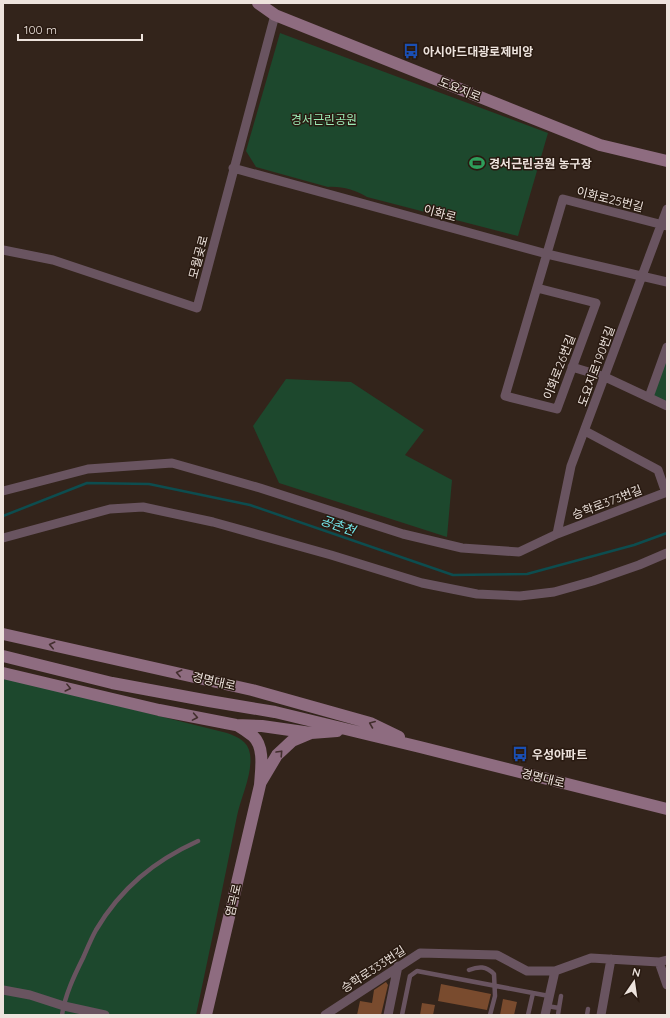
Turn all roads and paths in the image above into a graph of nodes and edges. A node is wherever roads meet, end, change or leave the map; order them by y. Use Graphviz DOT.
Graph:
graph roads {
  1 [pos="258,3"];
  2 [pos="275,15"];
  3 [pos="667,161"];
  4 [pos="234,168"];
  5 [pos="667,209"];
  6 [pos="664,225"];
  7 [pos="3,250"];
  8 [pos="547,254"];
  9 [pos="642,277"];
  10 [pos="667,282"];
  11 [pos="537,288"];
  12 [pos="667,347"];
  13 [pos="572,367"];
  14 [pos="605,377"];
  15 [pos="649,397"];
  16 [pos="667,406"];
  17 [pos="585,431"];
  18 [pos="3,491"];
  19 [pos="667,492"];
  20 [pos="557,534"];
  21 [pos="3,538"];
  22 [pos="667,553"];
  23 [pos="3,634"];
  24 [pos="3,656"];
  25 [pos="3,673"];
  26 [pos="236,725"];
  27 [pos="349,730"];
  28 [pos="311,733"];
  29 [pos="420,747"];
  30 [pos="260,785"];
  31 [pos="667,809"];
  32 [pos="198,841"];
  33 [pos="611,960"];
  34 [pos="663,961"];
  35 [pos="398,966"];
  36 [pos="469,970"];
  37 [pos="555,971"];
  38 [pos="667,985"];
  39 [pos="493,986"];
  40 [pos="3,990"];
  41 [pos="532,993"];
  42 [pos="549,996"];
  43 [pos="561,996"];
  44 [pos="559,1008"];
  45 [pos="63,1010"];
  46 [pos="546,1010"];
  47 [pos="588,1010"];
  48 [pos="327,1014"];
  49 [pos="106,1015"];
  50 [pos="206,1015"];
  51 [pos="388,1015"];
  52 [pos="402,1015"];
  53 [pos="490,1015"];
  54 [pos="528,1015"];
  55 [pos="558,1015"];
  56 [pos="587,1015"];
  57 [pos="600,1015"];
  1 -- 2 [label="main road, 도요지로"];
  2 -- 3 [label="main road, 도요지로"];
  2 -- 4 [label="street, 모월곶로"];
  4 -- 7 [label="street, 모월곶로"];
  4 -- 8 [label="street, 이화로"];
  5 -- 6 [label="street, 도요지로190번길"];
  6 -- 8 [label="street, 이화로25번길"];
  6 -- 9 [label="street, 도요지로190번길"];
  8 -- 9 [label="street, 이화로"];
  8 -- 11 [label="street, 이화로26번길"];
  9 -- 10 [label="street, 이화로"];
  9 -- 14 [label="street, 도요지로190번길"];
  11 -- 13 [label="street, 이화로26번길"];
  11 -- 13 [label="street, 이화로26번길"];
  12 -- 15 [label="street"];
  13 -- 14 [label="street"];
  14 -- 15 [label="street"];
  14 -- 17 [label="street, 도요지로190번길"];
  15 -- 16 [label="street"];
  17 -- 19 [label="street, 승학로373번길"];
  17 -- 20 [label="street, 도요지로190번길"];
  18 -- 20 [label="street, 승학로373번길"];
  19 -- 20 [label="street, 승학로373번길"];
  21 -- 22 [label="street"];
  29 -- 23 [label="main road, 경명대로, one-way"];
  24 -- 27 [label="main road, 경명대로"];
  25 -- 26 [label="main road, 경명대로, one-way"];
  26 -- 28 [label="main road, 경명대로"];
  26 -- 30 [label="main road, 염곡로"];
  27 -- 28 [label="main road, 경명대로"];
  27 -- 29 [label="main road, 경명대로"];
  30 -- 28 [label="main road, 염곡로, one-way"];
  29 -- 31 [label="main road, 경명대로"];
  30 -- 50 [label="main road, 염곡로"];
  32 -- 45 [label="lane"];
  33 -- 34 [label="street, 승학로333번길"];
  33 -- 37 [label="street, 승학로333번길"];
  33 -- 57 [label="street"];
  34 -- 38 [label="street"];
  35 -- 37 [label="street, 승학로333번길"];
  35 -- 48 [label="street, 승학로333번길"];
  35 -- 51 [label="street"];
  36 -- 39 [label="lane"];
  37 -- 42 [label="street"];
  39 -- 41 [label="lane"];
  39 -- 52 [label="lane"];
  39 -- 53 [label="lane"];
  40 -- 45 [label="street"];
  41 -- 42 [label="lane"];
  41 -- 54 [label="lane"];
  42 -- 46 [label="street"];
  43 -- 44 [label="lane"];
  44 -- 46 [label="lane"];
  44 -- 55 [label="lane"];
  45 -- 49 [label="street"];
  47 -- 56 [label="lane"];
}
